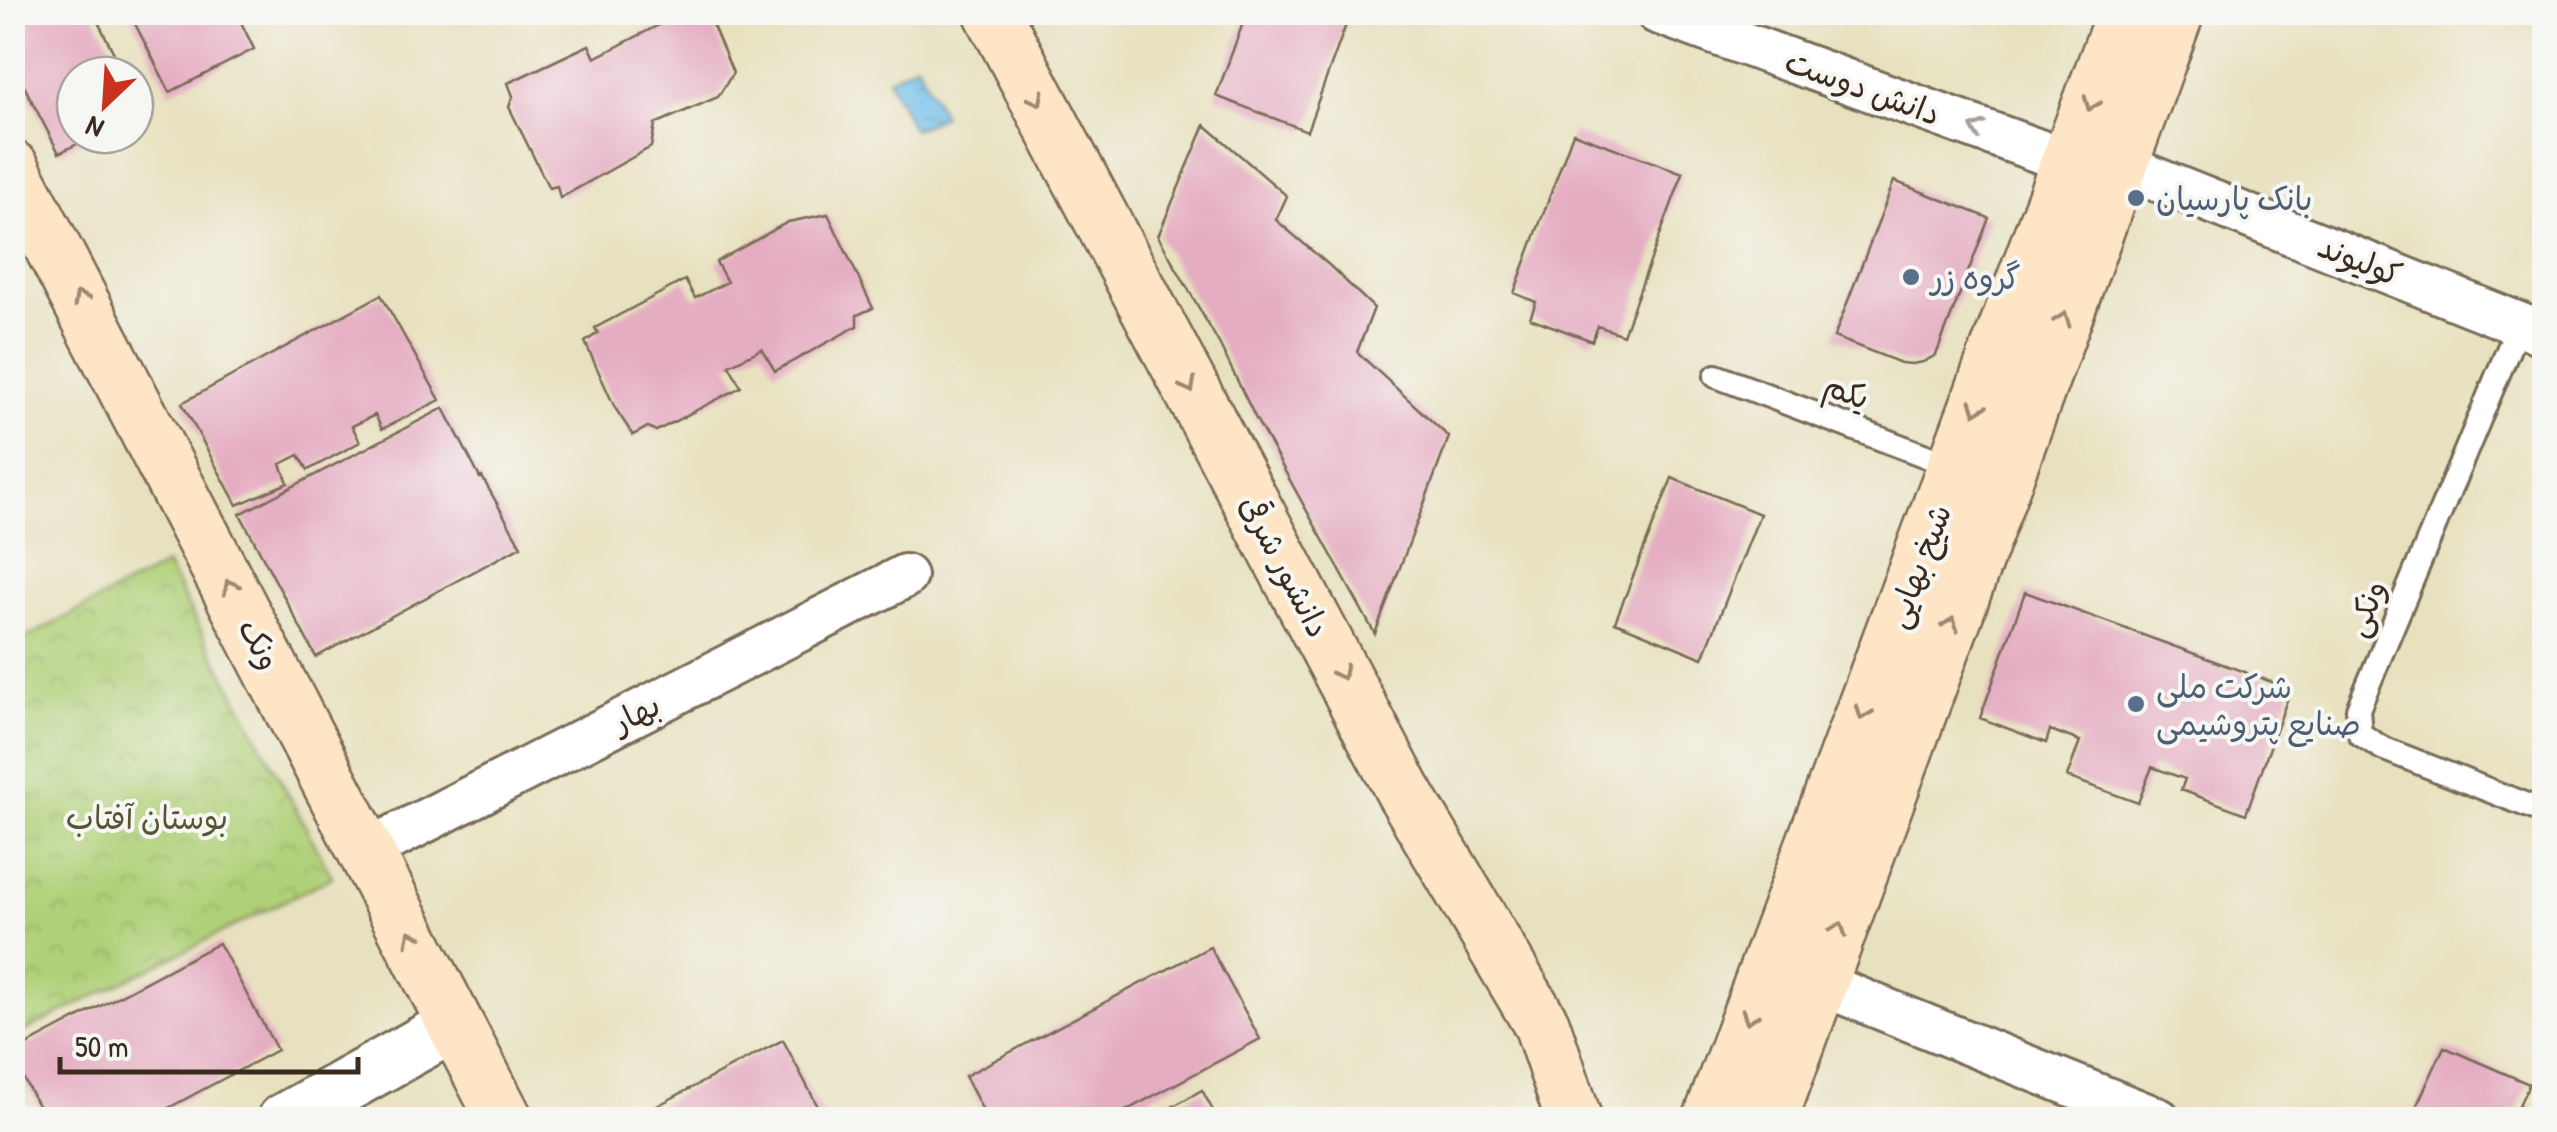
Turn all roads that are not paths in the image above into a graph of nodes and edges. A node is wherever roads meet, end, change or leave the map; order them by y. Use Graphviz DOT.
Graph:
graph roads {
  1 [pos="992,12"];
  2 [pos="1657,12"];
  3 [pos="2125,12"];
  4 [pos="2176,12"];
  5 [pos="2095,163"];
  6 [pos="12,169"];
  7 [pos="2532,329"];
  8 [pos="1716,376"];
  9 [pos="1955,467"];
  10 [pos="905,576"];
  11 [pos="1403,790"];
  12 [pos="2544,812"];
  13 [pos="368,850"];
  14 [pos="1819,983"];
  15 [pos="456,1024"];
  16 [pos="2146,1117"];
  17 [pos="284,1120"];
  18 [pos="506,1120"];
  19 [pos="1544,1120"];
  20 [pos="1574,1120"];
  21 [pos="1711,1120"];
  22 [pos="1769,1120"];
  1 -- 11 [label="main road, دانشور شرقی, one-way"];
  5 -- 2 [label="street, دانش دوست, one-way"];
  3 -- 5 [label="main road, شیخ بهایی, one-way"];
  4 -- 5 [label="main road, شیخ بهایی"];
  5 -- 7 [label="street, کولیوند"];
  5 -- 9 [label="main road, شیخ بهایی, one-way"];
  14 -- 5 [label="main road, شیخ بهایی, one-way"];
  13 -- 6 [label="main road, ونک, one-way"];
  7 -- 12 [label="lane, ونکی"];
  8 -- 9 [label="lane, یکم"];
  9 -- 21 [label="main road, شیخ بهایی, one-way"];
  10 -- 13 [label="street, بهار"];
  11 -- 19 [label="main road"];
  11 -- 20 [label="main road, دانشور شرقی"];
  15 -- 13 [label="main road, ونک, one-way"];
  14 -- 16 [label="street"];
  14 -- 22 [label="main road, شیخ بهایی"];
  15 -- 17 [label="street"];
  15 -- 18 [label="main road, ونک"];
}
